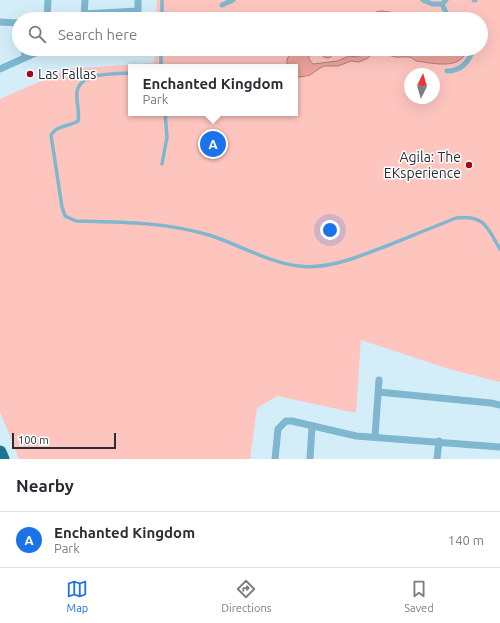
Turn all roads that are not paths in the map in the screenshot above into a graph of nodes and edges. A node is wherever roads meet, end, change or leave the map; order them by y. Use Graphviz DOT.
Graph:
graph roads {
  1 [pos="48,0"];
  2 [pos="85,0"];
  3 [pos="138,0"];
  4 [pos="162,0"];
  5 [pos="234,0"];
  6 [pos="423,0"];
  7 [pos="444,2"];
  8 [pos="222,5"];
  9 [pos="138,11"];
  10 [pos="47,12"];
  11 [pos="84,12"];
  12 [pos="129,12"];
  13 [pos="162,12"];
  14 [pos="447,12"];
  15 [pos="0,22"];
  16 [pos="12,23"];
  17 [pos="23,56"];
  18 [pos="30,56"];
  19 [pos="471,56"];
  20 [pos="24,59"];
  21 [pos="0,69"];
  22 [pos="447,71"];
  23 [pos="128,73"];
  24 [pos="165,116"];
  25 [pos="162,164"];
  26 [pos="500,249"];
  27 [pos="379,380"];
  28 [pos="378,392"];
  29 [pos="500,405"];
  30 [pos="312,426"];
  31 [pos="375,437"];
  32 [pos="439,441"];
  33 [pos="500,447"];
  34 [pos="0,452"];
  35 [pos="3,459"];
  36 [pos="275,459"];
  37 [pos="310,459"];
  38 [pos="437,459"];
  1 -- 10 [label="street"];
  2 -- 11 [label="street"];
  3 -- 9 [label="street"];
  4 -- 13 [label="lane"];
  5 -- 8 [label="street"];
  6 -- 7 [label="street"];
  7 -- 14 [label="street"];
  9 -- 12 [label="street"];
  15 -- 16 [label="street"];
  17 -- 20 [label="lane"];
  18 -- 20 [label="street"];
  19 -- 22 [label="street"];
  20 -- 21 [label="street"];
  23 -- 26 [label="lane"];
  24 -- 25 [label="lane"];
  27 -- 28 [label="street"];
  28 -- 29 [label="street"];
  28 -- 31 [label="street"];
  30 -- 31 [label="street"];
  30 -- 36 [label="street"];
  30 -- 37 [label="street"];
  31 -- 32 [label="street"];
  32 -- 33 [label="street"];
  32 -- 38 [label="street"];
  34 -- 35 [label="highway"];
}
